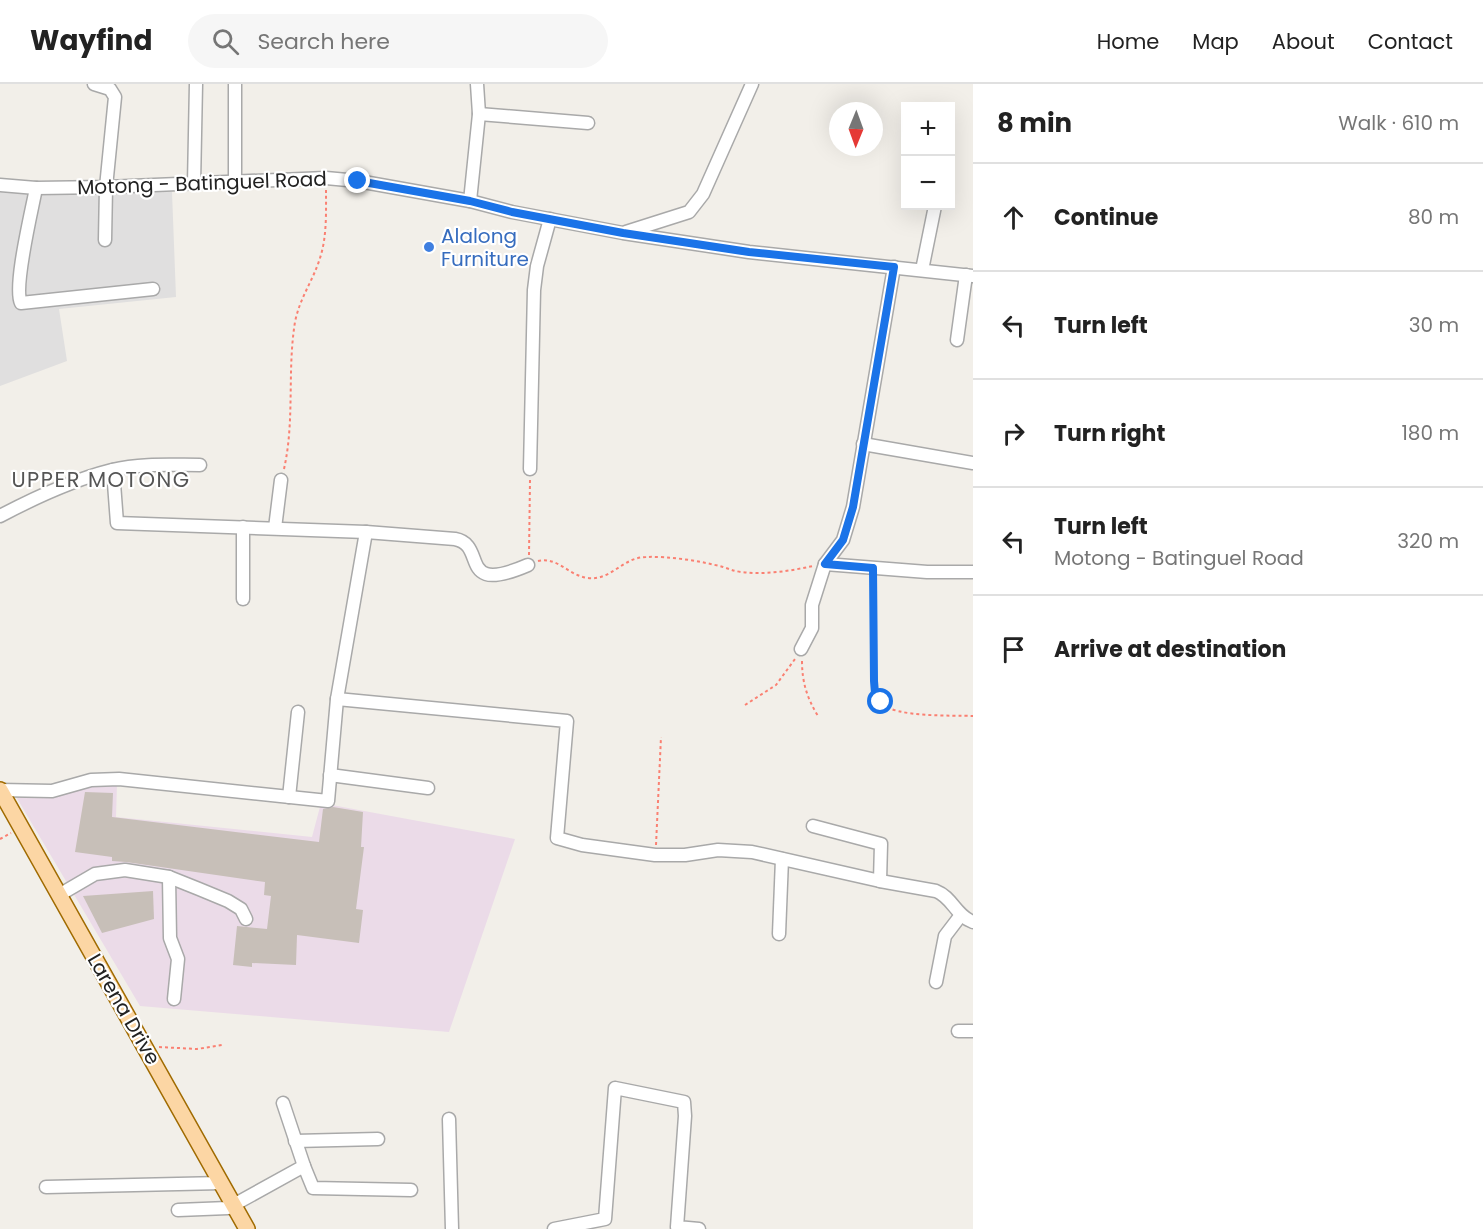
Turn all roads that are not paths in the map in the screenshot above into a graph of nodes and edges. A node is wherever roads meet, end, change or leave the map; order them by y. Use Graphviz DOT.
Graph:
graph roads {
  1 [pos="94,84"];
  2 [pos="196,84"];
  3 [pos="235,84"];
  4 [pos="477,84"];
  5 [pos="752,84"];
  6 [pos="479,114"];
  7 [pos="588,123"];
  8 [pos="235,183"];
  9 [pos="194,184"];
  10 [pos="0,185"];
  11 [pos="106,187"];
  12 [pos="36,188"];
  13 [pos="470,201"];
  14 [pos="934,210"];
  15 [pos="550,219"];
  16 [pos="623,233"];
  17 [pos="105,240"];
  18 [pos="894,267"];
  19 [pos="922,270"];
  20 [pos="970,276"];
  21 [pos="153,289"];
  22 [pos="957,340"];
  23 [pos="863,444"];
  24 [pos="973,463"];
  25 [pos="200,465"];
  26 [pos="530,469"];
  27 [pos="113,470"];
  28 [pos="281,480"];
  29 [pos="0,516"];
  30 [pos="243,527"];
  31 [pos="275,528"];
  32 [pos="366,532"];
  33 [pos="825,564"];
  34 [pos="528,566"];
  35 [pos="973,572"];
  36 [pos="243,599"];
  37 [pos="801,649"];
  38 [pos="337,699"];
  39 [pos="298,712"];
  40 [pos="330,775"];
  41 [pos="428,788"];
  42 [pos="0,790"];
  43 [pos="289,797"];
  44 [pos="813,826"];
  45 [pos="782,859"];
  46 [pos="169,876"];
  47 [pos="880,881"];
  48 [pos="59,895"];
  49 [pos="960,915"];
  50 [pos="246,919"];
  51 [pos="973,922"];
  52 [pos="779,934"];
  53 [pos="936,982"];
  54 [pos="174,999"];
  55 [pos="958,1031"];
  56 [pos="973,1031"];
  57 [pos="283,1103"];
  58 [pos="449,1119"];
  59 [pos="378,1139"];
  60 [pos="295,1141"];
  61 [pos="303,1166"];
  62 [pos="222,1183"];
  63 [pos="46,1187"];
  64 [pos="411,1190"];
  65 [pos="234,1206"];
  66 [pos="178,1210"];
  67 [pos="247,1229"];
  68 [pos="452,1229"];
  69 [pos="554,1229"];
  70 [pos="699,1229"];
  1 -- 11 [label="street"];
  2 -- 9 [label="street"];
  3 -- 8 [label="street"];
  4 -- 6 [label="street"];
  5 -- 16 [label="street"];
  6 -- 7 [label="street"];
  6 -- 13 [label="street"];
  8 -- 9 [label="street, Motong - Batinguel Road"];
  8 -- 13 [label="street, Motong - Batinguel Road"];
  9 -- 11 [label="street, Motong - Batinguel Road"];
  10 -- 12 [label="street, Motong - Batinguel Road"];
  11 -- 12 [label="street, Motong - Batinguel Road"];
  11 -- 17 [label="street"];
  12 -- 21 [label="street"];
  13 -- 15 [label="street, Motong - Batinguel Road"];
  14 -- 19 [label="street"];
  15 -- 16 [label="street, Motong - Batinguel Road"];
  15 -- 26 [label="street"];
  16 -- 18 [label="street, Motong - Batinguel Road"];
  18 -- 19 [label="street, Motong - Batinguel Road"];
  18 -- 23 [label="street"];
  19 -- 20 [label="street, Motong - Batinguel Road"];
  20 -- 22 [label="street"];
  23 -- 24 [label="street"];
  23 -- 33 [label="street"];
  25 -- 27 [label="street"];
  27 -- 29 [label="street"];
  27 -- 30 [label="street"];
  28 -- 31 [label="street"];
  30 -- 31 [label="street"];
  30 -- 36 [label="street"];
  31 -- 32 [label="street"];
  32 -- 34 [label="street"];
  32 -- 38 [label="street"];
  33 -- 35 [label="street"];
  33 -- 37 [label="street"];
  38 -- 40 [label="street"];
  38 -- 45 [label="street"];
  39 -- 43 [label="street"];
  40 -- 41 [label="street"];
  40 -- 43 [label="street"];
  42 -- 43 [label="street"];
  42 -- 48 [label="main road, Larena Drive"];
  44 -- 47 [label="street"];
  45 -- 47 [label="street"];
  45 -- 52 [label="street"];
  46 -- 48 [label="street"];
  46 -- 50 [label="street"];
  46 -- 54 [label="street"];
  47 -- 49 [label="street"];
  48 -- 62 [label="main road, Larena Drive"];
  49 -- 51 [label="street"];
  49 -- 53 [label="street"];
  55 -- 56 [label="street"];
  57 -- 60 [label="street"];
  58 -- 68 [label="street"];
  59 -- 60 [label="street"];
  60 -- 61 [label="street"];
  61 -- 64 [label="street"];
  61 -- 65 [label="street"];
  62 -- 63 [label="street"];
  62 -- 65 [label="main road, Larena Drive"];
  65 -- 66 [label="street"];
  65 -- 67 [label="main road, Larena Drive"];
  69 -- 70 [label="street"];
}
